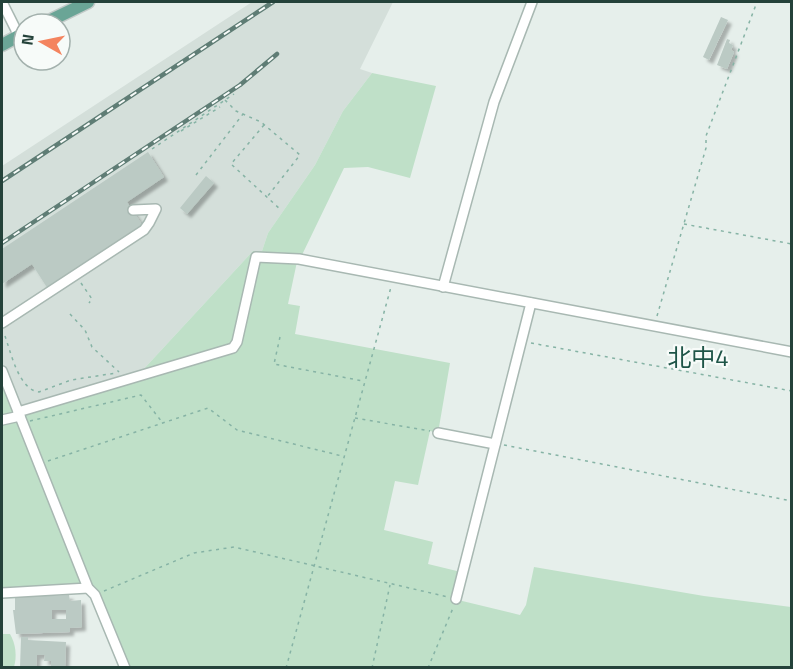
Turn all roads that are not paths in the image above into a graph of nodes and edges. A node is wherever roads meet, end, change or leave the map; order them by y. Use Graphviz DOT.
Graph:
graph roads {
  1 [pos="2,2"];
  2 [pos="88,2"];
  3 [pos="532,2"];
  4 [pos="68,12"];
  5 [pos="12,18"];
  6 [pos="133,210"];
  7 [pos="443,287"];
  8 [pos="531,303"];
  9 [pos="2,323"];
  10 [pos="792,352"];
  11 [pos="2,371"];
  12 [pos="20,417"];
  13 [pos="2,420"];
  14 [pos="438,433"];
  15 [pos="495,444"];
  16 [pos="92,591"];
  17 [pos="2,593"];
  18 [pos="456,599"];
  19 [pos="125,668"];
  1 -- 5 [label="street"];
  2 -- 4 [label="main road"];
  3 -- 7 [label="street"];
  6 -- 9 [label="street"];
  7 -- 8 [label="street"];
  7 -- 12 [label="street"];
  8 -- 10 [label="street"];
  8 -- 15 [label="street"];
  11 -- 12 [label="street"];
  12 -- 13 [label="street"];
  12 -- 16 [label="street"];
  14 -- 15 [label="street"];
  15 -- 18 [label="street"];
  16 -- 17 [label="street"];
  16 -- 19 [label="street"];
}
